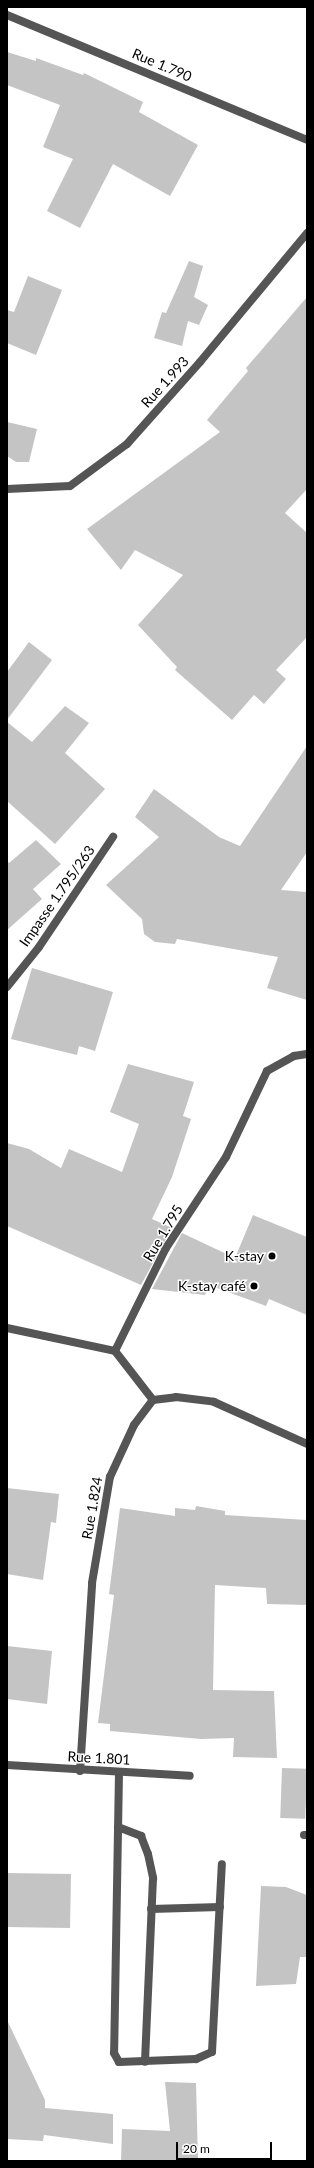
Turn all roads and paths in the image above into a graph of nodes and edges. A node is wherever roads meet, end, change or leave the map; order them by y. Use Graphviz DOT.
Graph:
graph roads {
  1 [pos="7,15"];
  2 [pos="307,140"];
  3 [pos="307,233"];
  4 [pos="7,489"];
  5 [pos="113,837"];
  6 [pos="7,988"];
  7 [pos="307,1054"];
  8 [pos="7,1328"];
  9 [pos="115,1351"];
  10 [pos="153,1400"];
  11 [pos="307,1444"];
  12 [pos="7,1765"];
  13 [pos="80,1771"];
  14 [pos="119,1773"];
  15 [pos="190,1776"];
  16 [pos="118,1828"];
  17 [pos="222,1864"];
  18 [pos="220,1907"];
  19 [pos="152,1909"];
  20 [pos="146,2062"];
  1 -- 2 [label="street, Rue 1.790"];
  3 -- 4 [label="street, Rue 1.993"];
  5 -- 6 [label="street, Impasse 1.795/263"];
  7 -- 9 [label="street, Rue 1.795"];
  8 -- 9 [label="street"];
  9 -- 10 [label="street"];
  10 -- 11 [label="street"];
  10 -- 13 [label="street, Rue 1.824"];
  12 -- 13 [label="street, Rue 1.801"];
  13 -- 14 [label="street, Rue 1.801"];
  14 -- 15 [label="street, Rue 1.801"];
  14 -- 16 [label="street"];
  16 -- 19 [label="street"];
  16 -- 20 [label="street"];
  17 -- 18 [label="street"];
  18 -- 19 [label="street"];
  18 -- 20 [label="street"];
  19 -- 20 [label="street"];
}
